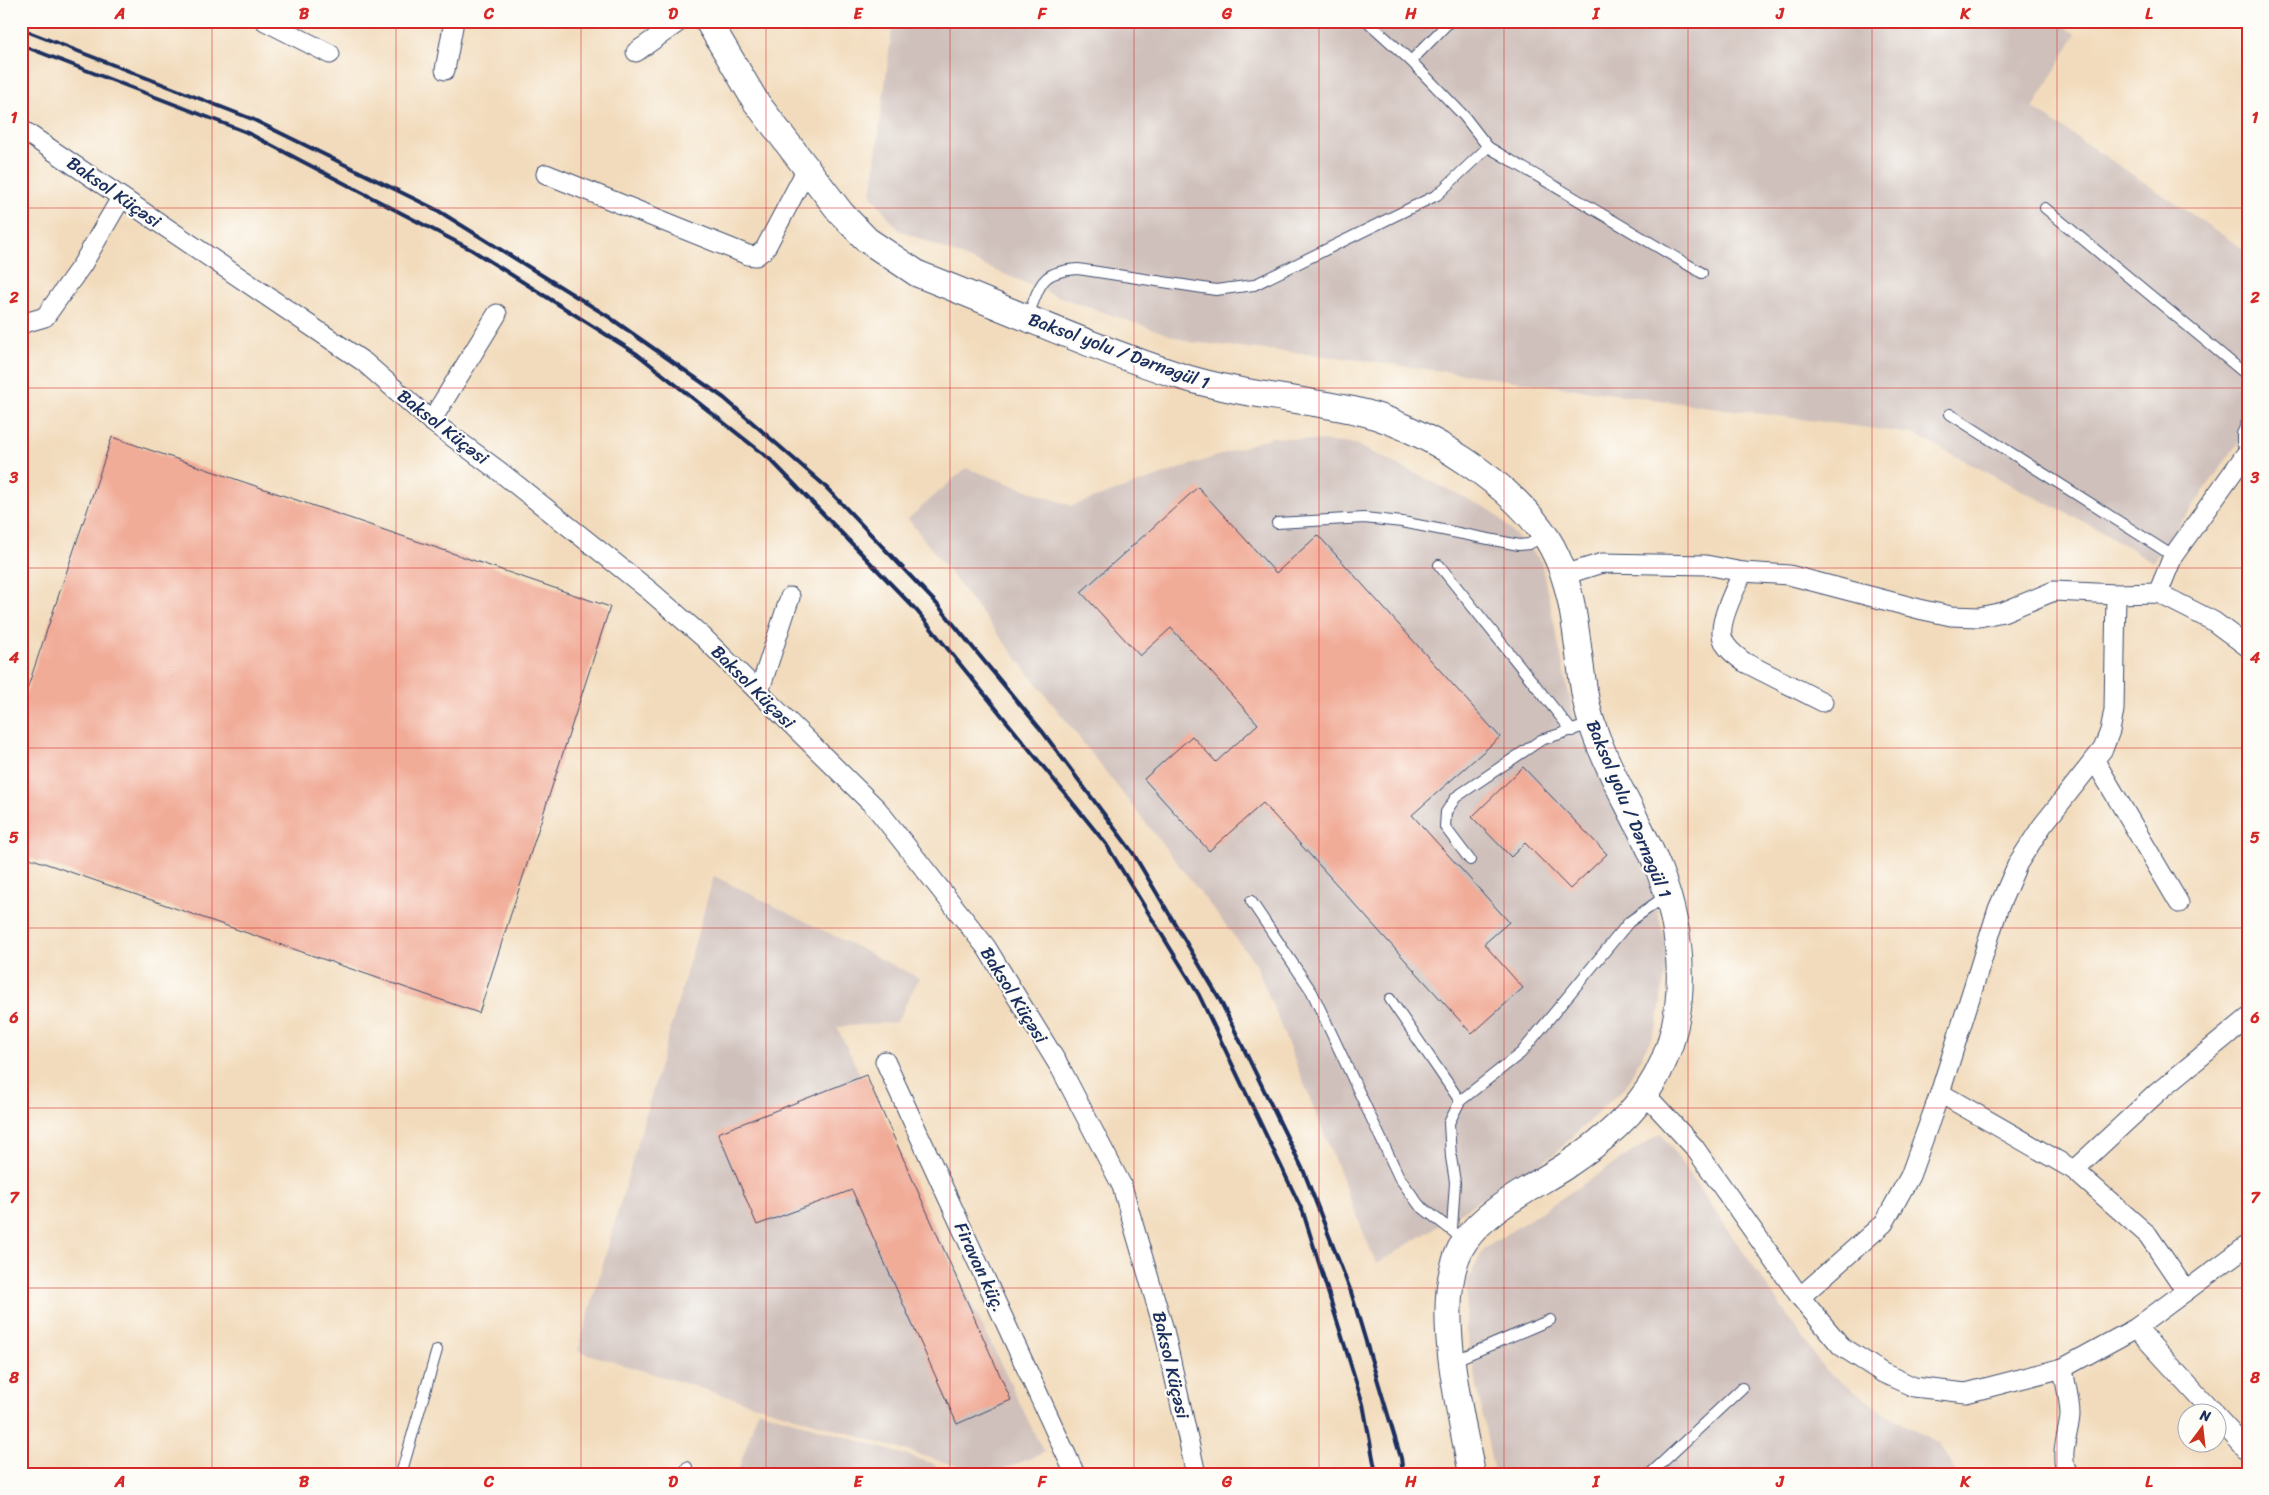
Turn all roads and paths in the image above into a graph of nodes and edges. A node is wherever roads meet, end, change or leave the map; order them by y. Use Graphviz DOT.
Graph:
graph roads {
  1 [pos="265,21"];
  2 [pos="454,21"];
  3 [pos="680,21"];
  4 [pos="708,21"];
  5 [pos="1367,21"];
  6 [pos="1450,21"];
  7 [pos="636,52"];
  8 [pos="330,54"];
  9 [pos="1411,62"];
  10 [pos="444,70"];
  11 [pos="21,129"];
  12 [pos="1488,147"];
  13 [pos="807,169"];
  14 [pos="546,174"];
  15 [pos="122,198"];
  16 [pos="2045,208"];
  17 [pos="1702,273"];
  18 [pos="498,314"];
  19 [pos="1027,317"];
  20 [pos="21,324"];
  21 [pos="2248,376"];
  22 [pos="1950,414"];
  23 [pos="431,420"];
  24 [pos="2248,420"];
  25 [pos="2248,450"];
  26 [pos="1277,523"];
  27 [pos="1545,536"];
  28 [pos="2173,556"];
  29 [pos="1439,565"];
  30 [pos="1742,572"];
  31 [pos="1564,576"];
  32 [pos="2158,593"];
  33 [pos="2116,594"];
  34 [pos="790,597"];
  35 [pos="2248,647"];
  36 [pos="759,692"];
  37 [pos="1823,702"];
  38 [pos="1582,727"];
  39 [pos="2095,761"];
  40 [pos="1470,860"];
  41 [pos="1667,894"];
  42 [pos="1251,901"];
  43 [pos="2179,903"];
  44 [pos="1390,999"];
  45 [pos="2248,1018"];
  46 [pos="885,1061"];
  47 [pos="1645,1094"];
  48 [pos="1940,1094"];
  49 [pos="1460,1101"];
  50 [pos="2074,1170"];
  51 [pos="1457,1237"];
  52 [pos="2248,1245"];
  53 [pos="2186,1291"];
  54 [pos="1800,1297"];
  55 [pos="1550,1320"];
  56 [pos="2136,1328"];
  57 [pos="437,1350"];
  58 [pos="1452,1361"];
  59 [pos="2063,1368"];
  60 [pos="1742,1388"];
  61 [pos="2204,1402"];
  62 [pos="2226,1427"];
  63 [pos="2248,1451"];
  64 [pos="400,1474"];
  65 [pos="1075,1474"];
  66 [pos="1196,1474"];
  67 [pos="1472,1474"];
  68 [pos="1650,1474"];
  69 [pos="2068,1474"];
  1 -- 8 [label="street"];
  2 -- 10 [label="street"];
  3 -- 7 [label="street"];
  4 -- 13 [label="main road, Baksol yolu / Dərnəgül 1"];
  5 -- 9 [label="lane"];
  6 -- 9 [label="lane"];
  9 -- 12 [label="lane"];
  11 -- 15 [label="street, Baksol Küçəsi"];
  12 -- 17 [label="lane"];
  12 -- 19 [label="lane"];
  13 -- 14 [label="street"];
  13 -- 19 [label="main road, Baksol yolu / Dərnəgül 1"];
  15 -- 20 [label="street"];
  15 -- 23 [label="street, Baksol Küçəsi"];
  16 -- 21 [label="lane"];
  18 -- 23 [label="street"];
  19 -- 27 [label="main road, Baksol yolu / Dərnəgül 1"];
  22 -- 28 [label="lane"];
  23 -- 36 [label="street, Baksol Küçəsi"];
  24 -- 25 [label="lane"];
  25 -- 28 [label="street"];
  26 -- 27 [label="lane"];
  27 -- 31 [label="main road, Baksol yolu / Dərnəgül 1"];
  28 -- 32 [label="street"];
  29 -- 38 [label="lane"];
  30 -- 31 [label="street"];
  30 -- 33 [label="street"];
  30 -- 37 [label="street"];
  31 -- 38 [label="main road, Baksol yolu / Dərnəgül 1"];
  32 -- 33 [label="street"];
  32 -- 35 [label="street"];
  33 -- 39 [label="street"];
  34 -- 36 [label="street"];
  36 -- 66 [label="street, Baksol Küçəsi"];
  38 -- 40 [label="lane"];
  38 -- 41 [label="main road, Baksol yolu / Dərnəgül 1"];
  39 -- 43 [label="street"];
  39 -- 48 [label="street"];
  41 -- 47 [label="main road, Baksol yolu / Dərnəgül 1"];
  41 -- 49 [label="lane"];
  42 -- 51 [label="lane"];
  44 -- 49 [label="lane"];
  45 -- 50 [label="street"];
  46 -- 65 [label="street, Firavan küç."];
  47 -- 51 [label="main road, Baksol yolu / Dərnəgül 1"];
  47 -- 54 [label="street"];
  48 -- 50 [label="street"];
  48 -- 54 [label="street"];
  49 -- 51 [label="lane"];
  50 -- 53 [label="street"];
  51 -- 58 [label="main road, Baksol yolu / Dərnəgül 1"];
  52 -- 53 [label="street"];
  53 -- 56 [label="street"];
  54 -- 59 [label="street"];
  55 -- 58 [label="lane"];
  56 -- 59 [label="street"];
  56 -- 61 [label="street"];
  57 -- 64 [label="lane"];
  58 -- 67 [label="main road, Baksol yolu / Dərnəgül 1"];
  59 -- 69 [label="street"];
  60 -- 68 [label="lane"];
  62 -- 63 [label="street"];
}
